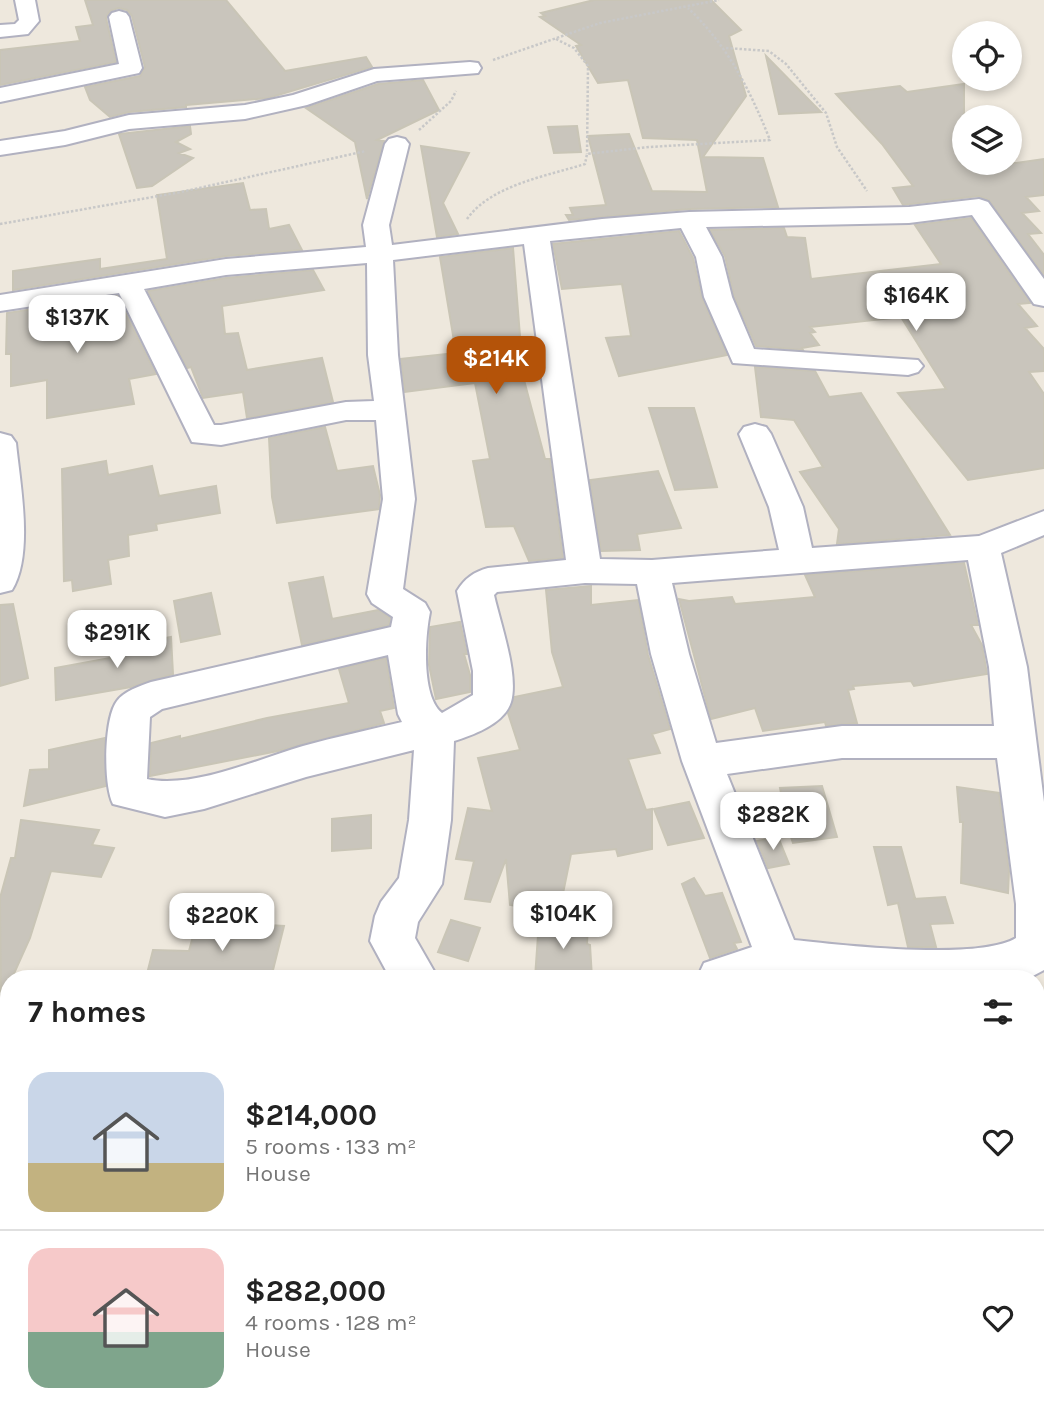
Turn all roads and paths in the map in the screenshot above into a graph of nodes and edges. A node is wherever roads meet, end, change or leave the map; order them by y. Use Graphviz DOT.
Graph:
graph roads {
  1 [pos="25,0"];
  2 [pos="719,0"];
  3 [pos="687,8"];
  4 [pos="118,17"];
  5 [pos="0,31"];
  6 [pos="556,39"];
  7 [pos="726,48"];
  8 [pos="470,68"];
  9 [pos="0,95"];
  10 [pos="397,144"];
  11 [pos="0,148"];
  12 [pos="587,154"];
  13 [pos="874,215"];
  14 [pos="689,220"];
  15 [pos="0,224"];
  16 [pos="537,236"];
  17 [pos="459,243"];
  18 [pos="380,254"];
  19 [pos="128,284"];
  20 [pos="1044,298"];
  21 [pos="0,303"];
  22 [pos="908,366"];
  23 [pos="390,410"];
  24 [pos="755,434"];
  25 [pos="0,443"];
  26 [pos="1044,522"];
  27 [pos="983,547"];
  28 [pos="798,561"];
  29 [pos="585,571"];
  30 [pos="652,572"];
  31 [pos="0,581"];
  32 [pos="407,638"];
  33 [pos="435,729"];
  34 [pos="1015,742"];
  35 [pos="702,761"];
  36 [pos="779,958"];
  37 [pos="410,970"];
  38 [pos="744,970"];
  1 -- 5 [label="street"];
  2 -- 3 [label="path"];
  3 -- 6 [label="path"];
  3 -- 7 [label="path"];
  4 -- 9 [label="street"];
  6 -- 8 [label="path"];
  6 -- 12 [label="path"];
  7 -- 12 [label="path"];
  7 -- 13 [label="path"];
  8 -- 10 [label="path"];
  8 -- 11 [label="street"];
  10 -- 15 [label="path"];
  10 -- 18 [label="street"];
  12 -- 17 [label="path"];
  13 -- 14 [label="street"];
  13 -- 20 [label="street"];
  14 -- 16 [label="street"];
  14 -- 22 [label="street"];
  16 -- 17 [label="street"];
  16 -- 29 [label="street"];
  17 -- 18 [label="street"];
  18 -- 19 [label="street"];
  18 -- 23 [label="street"];
  19 -- 21 [label="street"];
  19 -- 23 [label="street"];
  23 -- 32 [label="street"];
  24 -- 28 [label="street"];
  25 -- 31 [label="street"];
  26 -- 27 [label="street"];
  27 -- 28 [label="street"];
  27 -- 34 [label="street"];
  28 -- 30 [label="street"];
  29 -- 30 [label="street"];
  29 -- 33 [label="street"];
  30 -- 35 [label="street"];
  32 -- 33 [label="street"];
  32 -- 33 [label="street"];
  33 -- 37 [label="street"];
  34 -- 35 [label="street"];
  34 -- 36 [label="street"];
  35 -- 36 [label="street"];
  36 -- 38 [label="street"];
}
